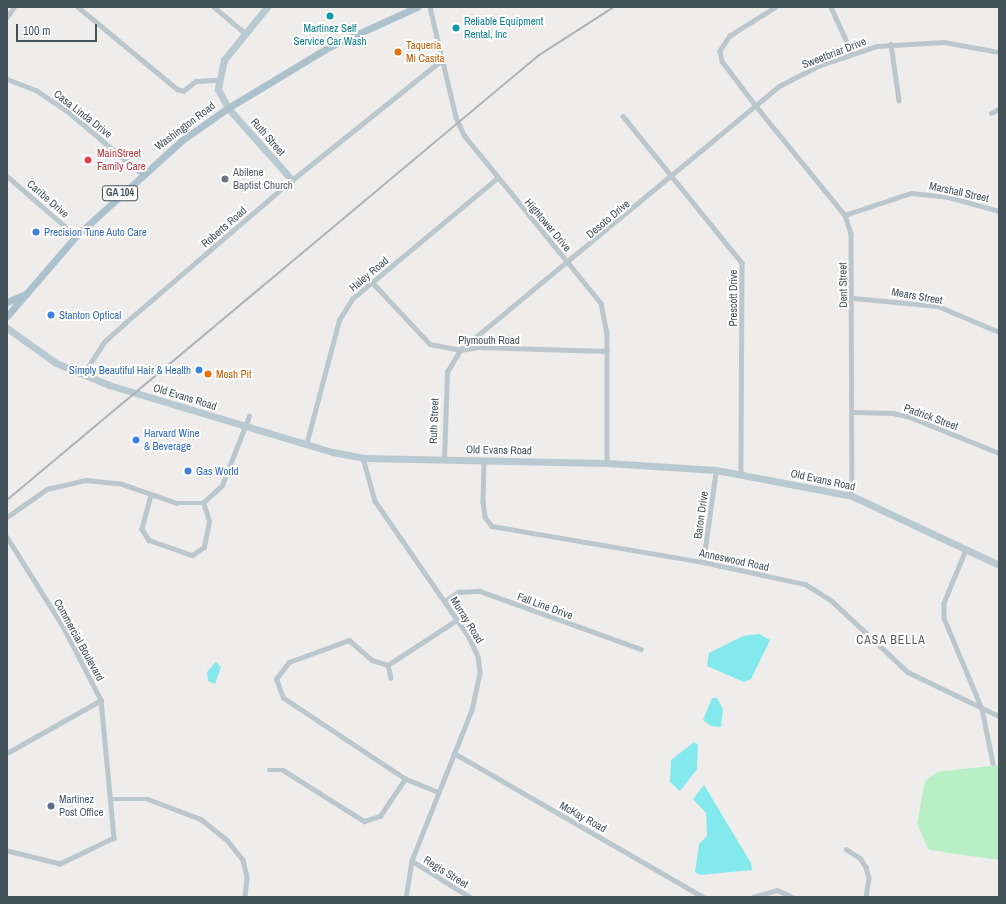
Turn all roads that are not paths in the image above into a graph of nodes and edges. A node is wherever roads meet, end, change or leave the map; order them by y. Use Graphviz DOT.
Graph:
graph roads {
  1 [pos="14,7"];
  2 [pos="78,7"];
  3 [pos="214,7"];
  4 [pos="267,7"];
  5 [pos="418,7"];
  6 [pos="430,7"];
  7 [pos="776,7"];
  8 [pos="831,7"];
  9 [pos="7,17"];
  10 [pos="245,33"];
  11 [pos="892,44"];
  12 [pos="999,52"];
  13 [pos="852,53"];
  14 [pos="443,59"];
  15 [pos="7,79"];
  16 [pos="218,80"];
  17 [pos="899,100"];
  18 [pos="756,106"];
  19 [pos="228,108"];
  20 [pos="999,109"];
  21 [pos="991,113"];
  22 [pos="623,116"];
  23 [pos="142,174"];
  24 [pos="7,176"];
  25 [pos="673,176"];
  26 [pos="497,178"];
  27 [pos="292,180"];
  28 [pos="999,211"];
  29 [pos="846,215"];
  30 [pos="76,236"];
  31 [pos="568,263"];
  32 [pos="373,283"];
  33 [pos="28,294"];
  34 [pos="852,298"];
  35 [pos="7,302"];
  36 [pos="7,316"];
  37 [pos="7,328"];
  38 [pos="999,332"];
  39 [pos="460,350"];
  40 [pos="607,351"];
  41 [pos="84,374"];
  42 [pos="446,383"];
  43 [pos="853,412"];
  44 [pos="249,416"];
  45 [pos="245,427"];
  46 [pos="306,445"];
  47 [pos="999,453"];
  48 [pos="364,458"];
  49 [pos="444,460"];
  50 [pos="484,461"];
  51 [pos="607,463"];
  52 [pos="716,470"];
  53 [pos="741,474"];
  54 [pos="151,495"];
  55 [pos="852,496"];
  56 [pos="203,504"];
  57 [pos="7,517"];
  58 [pos="7,537"];
  59 [pos="966,550"];
  60 [pos="703,562"];
  61 [pos="999,565"];
  62 [pos="445,601"];
  63 [pos="458,619"];
  64 [pos="641,649"];
  65 [pos="388,665"];
  66 [pos="391,678"];
  67 [pos="100,700"];
  68 [pos="982,709"];
  69 [pos="999,716"];
  70 [pos="7,753"];
  71 [pos="454,753"];
  72 [pos="993,763"];
  73 [pos="269,770"];
  74 [pos="405,779"];
  75 [pos="437,792"];
  76 [pos="111,799"];
  77 [pos="846,849"];
  78 [pos="7,851"];
  79 [pos="412,861"];
  80 [pos="245,897"];
  81 [pos="406,897"];
  82 [pos="470,897"];
  83 [pos="703,897"];
  84 [pos="754,897"];
  85 [pos="793,897"];
  86 [pos="866,897"];
  1 -- 9 [label="street"];
  2 -- 16 [label="street"];
  3 -- 10 [label="street"];
  4 -- 10 [label="street"];
  5 -- 19 [label="main road, Washington Road / GA 104"];
  6 -- 14 [label="street, Hightower Drive"];
  7 -- 18 [label="street, Dent Street"];
  8 -- 13 [label="street"];
  10 -- 16 [label="street"];
  11 -- 12 [label="street, Sweetbriar Drive"];
  11 -- 13 [label="street, Sweetbriar Drive"];
  11 -- 17 [label="street"];
  13 -- 18 [label="street, Sweetbriar Drive"];
  14 -- 26 [label="street, Hightower Drive"];
  14 -- 27 [label="street, Roberts Road"];
  15 -- 23 [label="street, Casa Linda Drive"];
  16 -- 19 [label="street, Ruth Street"];
  18 -- 25 [label="street, Desoto Drive"];
  18 -- 29 [label="street, Dent Street"];
  19 -- 23 [label="main road, Washington Road / GA 104"];
  19 -- 27 [label="street, Ruth Street"];
  20 -- 21 [label="street"];
  22 -- 25 [label="street, Prescott Drive"];
  23 -- 30 [label="main road, Washington Road / GA 104"];
  24 -- 30 [label="street, Caribe Drive"];
  25 -- 31 [label="street, Desoto Drive"];
  25 -- 53 [label="street, Prescott Drive"];
  26 -- 31 [label="street, Hightower Drive"];
  26 -- 32 [label="street, Haley Road"];
  27 -- 41 [label="street, Roberts Road"];
  28 -- 29 [label="street, Marshall Street"];
  29 -- 34 [label="street, Dent Street"];
  30 -- 33 [label="main road, Washington Road / GA 104"];
  31 -- 39 [label="street, Desoto Drive"];
  31 -- 40 [label="street, Hightower Drive"];
  32 -- 39 [label="street, Plymouth Road"];
  32 -- 46 [label="street, Haley Road"];
  33 -- 35 [label="main road"];
  33 -- 36 [label="main road, Washington Road / GA 104"];
  34 -- 38 [label="street, Mears Street"];
  34 -- 43 [label="street, Dent Street"];
  37 -- 41 [label="street, Old Evans Road"];
  39 -- 40 [label="street, Plymouth Road"];
  39 -- 42 [label="street, Desoto Drive"];
  40 -- 51 [label="street, Hightower Drive"];
  41 -- 45 [label="street, Old Evans Road"];
  42 -- 49 [label="street, Ruth Street"];
  43 -- 47 [label="street, Padrick Street"];
  43 -- 55 [label="street, Dent Street"];
  44 -- 45 [label="street"];
  45 -- 46 [label="street, Old Evans Road"];
  45 -- 56 [label="street"];
  46 -- 48 [label="street, Old Evans Road"];
  48 -- 49 [label="street, Old Evans Road"];
  48 -- 62 [label="street, Murray Road"];
  49 -- 50 [label="street, Old Evans Road"];
  50 -- 51 [label="street, Old Evans Road"];
  50 -- 60 [label="street, Anneswood Road"];
  51 -- 52 [label="street, Old Evans Road"];
  52 -- 53 [label="street, Old Evans Road"];
  52 -- 60 [label="street, Baron Drive"];
  53 -- 55 [label="street, Old Evans Road"];
  54 -- 56 [label="street"];
  54 -- 56 [label="street"];
  54 -- 57 [label="street"];
  55 -- 59 [label="street, Old Evans Road"];
  58 -- 67 [label="street, Commercial Boulevard"];
  59 -- 61 [label="street, Old Evans Road"];
  59 -- 68 [label="street"];
  60 -- 68 [label="street, Anneswood Road"];
  62 -- 63 [label="street, Murray Road"];
  62 -- 64 [label="street, Fall Line Drive"];
  63 -- 65 [label="street"];
  63 -- 71 [label="street, Murray Road"];
  65 -- 66 [label="street"];
  65 -- 74 [label="street"];
  67 -- 70 [label="street"];
  67 -- 76 [label="street, Commercial Boulevard"];
  68 -- 69 [label="street, Anneswood Road"];
  68 -- 72 [label="street"];
  71 -- 75 [label="street, Murray Road"];
  71 -- 83 [label="street, McKay Road"];
  73 -- 74 [label="street"];
  74 -- 75 [label="street"];
  75 -- 79 [label="street, Murray Road"];
  76 -- 78 [label="street, Commercial Boulevard"];
  76 -- 80 [label="street"];
  77 -- 86 [label="street"];
  79 -- 81 [label="street, Murray Road"];
  79 -- 82 [label="street, Regis Street"];
  84 -- 85 [label="street"];
}
